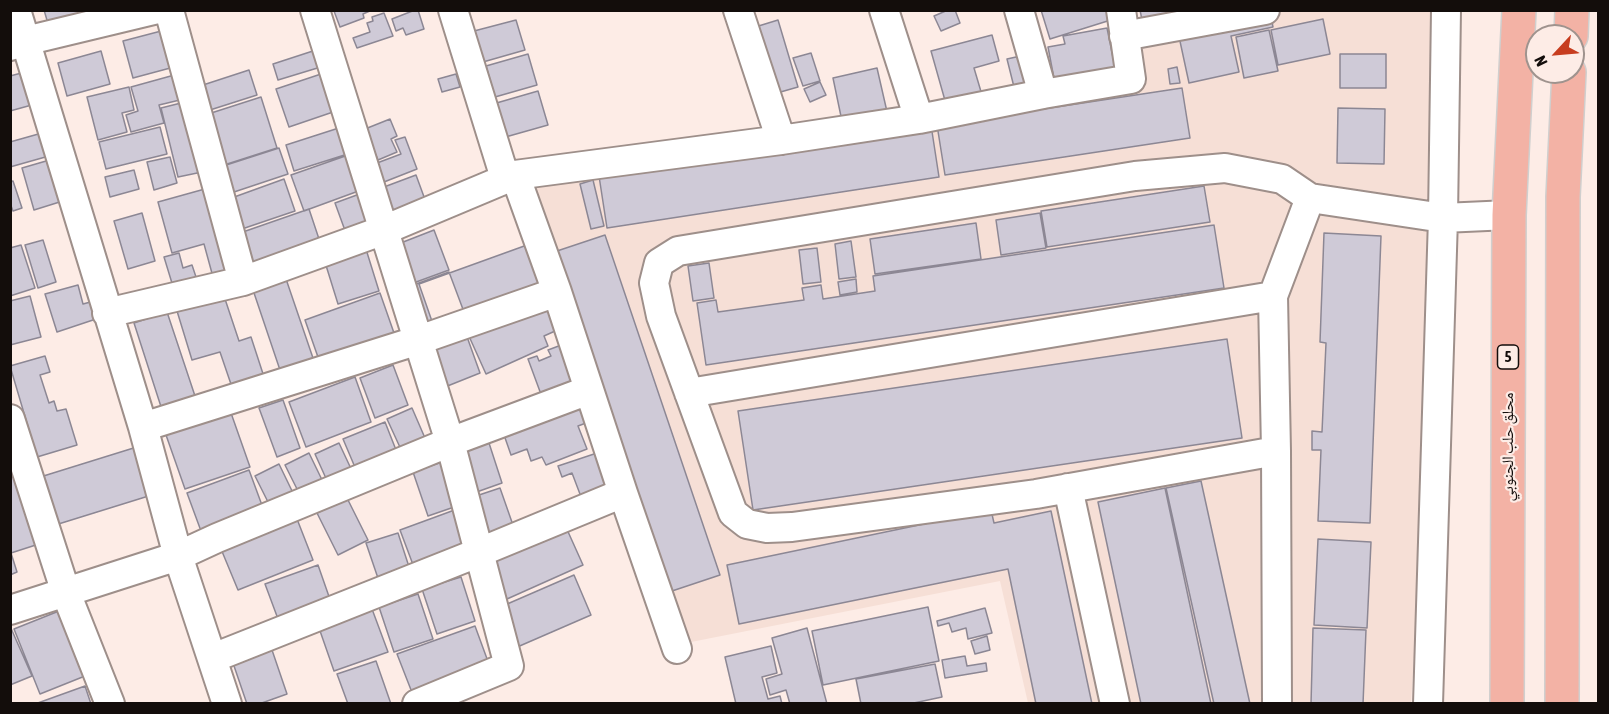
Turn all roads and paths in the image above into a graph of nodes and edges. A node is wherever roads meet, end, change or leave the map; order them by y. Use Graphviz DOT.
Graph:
graph roads {
  1 [pos="16,10"];
  2 [pos="154,10"];
  3 [pos="169,10"];
  4 [pos="315,10"];
  5 [pos="453,10"];
  6 [pos="738,10"];
  7 [pos="884,10"];
  8 [pos="1019,10"];
  9 [pos="1446,10"];
  10 [pos="1519,10"];
  11 [pos="1260,11"];
  12 [pos="1122,23"];
  13 [pos="18,43"];
  14 [pos="1568,84"];
  15 [pos="1515,92"];
  16 [pos="1043,94"];
  17 [pos="919,119"];
  18 [pos="781,140"];
  19 [pos="510,177"];
  20 [pos="1310,198"];
  21 [pos="1509,215"];
  22 [pos="1443,218"];
  23 [pos="384,230"];
  24 [pos="243,280"];
  25 [pos="557,292"];
  26 [pos="1273,296"];
  27 [pos="107,313"];
  28 [pos="419,339"];
  29 [pos="589,390"];
  30 [pos="689,393"];
  31 [pos="10,420"];
  32 [pos="143,427"];
  33 [pos="450,442"];
  34 [pos="1276,451"];
  35 [pos="1068,488"];
  36 [pos="623,493"];
  37 [pos="480,552"];
  38 [pos="178,556"];
  39 [pos="66,593"];
  40 [pos="10,610"];
  41 [pos="677,649"];
  42 [pos="213,657"];
  43 [pos="110,704"];
  44 [pos="227,704"];
  45 [pos="417,704"];
  46 [pos="1116,704"];
  47 [pos="1277,704"];
  48 [pos="1428,704"];
  49 [pos="1507,704"];
  50 [pos="1562,704"];
  1 -- 13 [label="street"];
  2 -- 13 [label="street"];
  3 -- 24 [label="street"];
  4 -- 23 [label="street"];
  5 -- 19 [label="street"];
  6 -- 18 [label="street"];
  7 -- 17 [label="street"];
  8 -- 16 [label="street"];
  9 -- 22 [label="street"];
  10 -- 15 [label="highway, محلق حلب الجنوبي / 5"];
  11 -- 12 [label="street"];
  12 -- 16 [label="street"];
  13 -- 27 [label="street"];
  14 -- 15 [label="highway"];
  14 -- 50 [label="highway"];
  15 -- 21 [label="highway, محلق حلب الجنوبي / 5"];
  16 -- 17 [label="street"];
  17 -- 18 [label="street"];
  18 -- 19 [label="street"];
  19 -- 23 [label="street"];
  19 -- 25 [label="street"];
  20 -- 22 [label="street"];
  20 -- 26 [label="street"];
  20 -- 30 [label="street"];
  21 -- 22 [label="street"];
  21 -- 49 [label="highway, محلق حلب الجنوبي / 5"];
  22 -- 48 [label="street"];
  23 -- 24 [label="street"];
  23 -- 28 [label="street"];
  24 -- 27 [label="street"];
  25 -- 28 [label="street"];
  25 -- 29 [label="street"];
  26 -- 30 [label="street"];
  26 -- 34 [label="street"];
  27 -- 32 [label="street"];
  28 -- 32 [label="street"];
  28 -- 33 [label="street"];
  29 -- 33 [label="street"];
  29 -- 36 [label="street"];
  30 -- 35 [label="street"];
  31 -- 39 [label="street"];
  32 -- 38 [label="street"];
  33 -- 37 [label="street"];
  33 -- 38 [label="street"];
  34 -- 35 [label="street"];
  34 -- 47 [label="street"];
  35 -- 46 [label="street"];
  36 -- 37 [label="street"];
  36 -- 41 [label="street"];
  37 -- 42 [label="street"];
  37 -- 45 [label="street"];
  38 -- 39 [label="street"];
  38 -- 42 [label="street"];
  39 -- 40 [label="street"];
  39 -- 43 [label="street"];
  42 -- 44 [label="street"];
}
